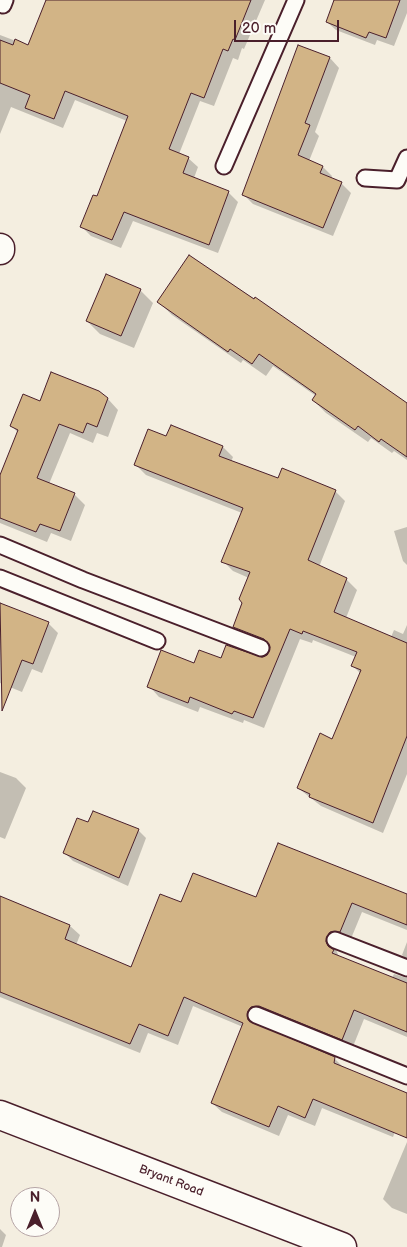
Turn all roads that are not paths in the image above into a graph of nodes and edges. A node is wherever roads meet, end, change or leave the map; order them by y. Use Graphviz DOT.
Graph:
graph roads {
  1 [pos="296,0"];
  2 [pos="407,158"];
  3 [pos="224,166"];
  4 [pos="365,178"];
  5 [pos="0,545"];
  6 [pos="0,578"];
  7 [pos="157,641"];
  8 [pos="261,648"];
  9 [pos="335,940"];
  10 [pos="407,968"];
  11 [pos="256,1015"];
  12 [pos="407,1076"];
  13 [pos="0,1115"];
  14 [pos="342,1247"];
  1 -- 3 [label="lane"];
  2 -- 4 [label="lane"];
  5 -- 8 [label="lane"];
  6 -- 7 [label="lane"];
  9 -- 10 [label="lane"];
  11 -- 12 [label="lane"];
  13 -- 14 [label="street, Bryant Road"];
}
